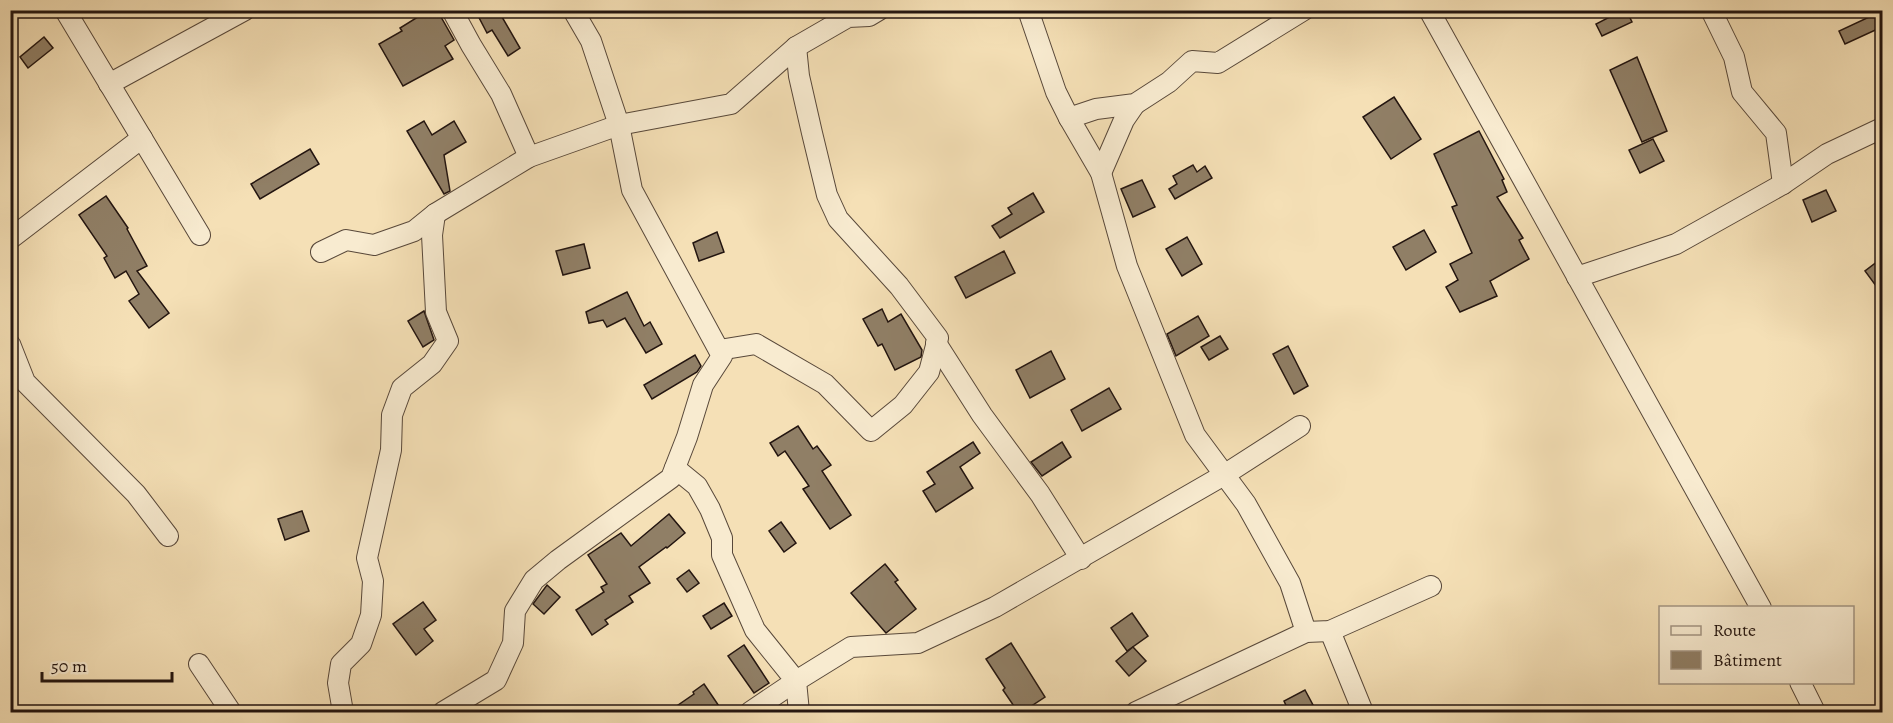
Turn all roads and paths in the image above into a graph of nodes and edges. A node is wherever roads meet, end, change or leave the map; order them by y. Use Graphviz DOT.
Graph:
graph roads {
  1 [pos="65,10"];
  2 [pos="245,10"];
  3 [pos="452,10"];
  4 [pos="573,10"];
  5 [pos="879,10"];
  6 [pos="1028,10"];
  7 [pos="1304,10"];
  8 [pos="1429,10"];
  9 [pos="1711,10"];
  10 [pos="796,46"];
  11 [pos="110,84"];
  12 [pos="1135,104"];
  13 [pos="1069,118"];
  14 [pos="620,125"];
  15 [pos="1882,128"];
  16 [pos="142,138"];
  17 [pos="529,157"];
  18 [pos="1101,173"];
  19 [pos="1783,184"];
  20 [pos="435,214"];
  21 [pos="200,235"];
  22 [pos="10,239"];
  23 [pos="321,252"];
  24 [pos="1577,277"];
  25 [pos="936,343"];
  26 [pos="10,344"];
  27 [pos="719,350"];
  28 [pos="18,388"];
  29 [pos="1300,426"];
  30 [pos="675,468"];
  31 [pos="1224,475"];
  32 [pos="168,536"];
  33 [pos="1081,559"];
  34 [pos="1431,586"];
  35 [pos="1760,606"];
  36 [pos="1330,631"];
  37 [pos="1306,632"];
  38 [pos="199,664"];
  39 [pos="796,681"];
  40 [pos="1801,684"];
  41 [pos="1167,706"];
  42 [pos="231,712"];
  43 [pos="343,712"];
  44 [pos="443,712"];
  45 [pos="750,712"];
  46 [pos="799,712"];
  47 [pos="1136,712"];
  48 [pos="1363,712"];
  49 [pos="1815,712"];
  1 -- 11 [label="street"];
  2 -- 11 [label="street"];
  3 -- 17 [label="street"];
  4 -- 14 [label="street"];
  5 -- 10 [label="street"];
  6 -- 13 [label="street"];
  7 -- 12 [label="street"];
  8 -- 24 [label="street"];
  9 -- 19 [label="street"];
  10 -- 14 [label="street"];
  10 -- 25 [label="street"];
  11 -- 16 [label="street"];
  12 -- 13 [label="street"];
  12 -- 18 [label="street"];
  13 -- 18 [label="street"];
  14 -- 17 [label="street"];
  14 -- 27 [label="street"];
  15 -- 19 [label="street"];
  16 -- 21 [label="street"];
  16 -- 22 [label="street"];
  17 -- 20 [label="street"];
  18 -- 31 [label="street"];
  19 -- 24 [label="street"];
  20 -- 23 [label="street"];
  20 -- 43 [label="street"];
  24 -- 35 [label="street"];
  25 -- 27 [label="street"];
  25 -- 33 [label="street"];
  26 -- 28 [label="street"];
  27 -- 30 [label="street"];
  28 -- 32 [label="street"];
  29 -- 31 [label="street"];
  30 -- 39 [label="street"];
  30 -- 44 [label="street"];
  31 -- 33 [label="street"];
  31 -- 37 [label="street"];
  33 -- 39 [label="street"];
  34 -- 36 [label="street"];
  36 -- 37 [label="street"];
  36 -- 48 [label="street"];
  37 -- 41 [label="street"];
  38 -- 42 [label="street"];
  39 -- 45 [label="street"];
  39 -- 46 [label="street"];
  40 -- 49 [label="street"];
  41 -- 47 [label="street"];
}
